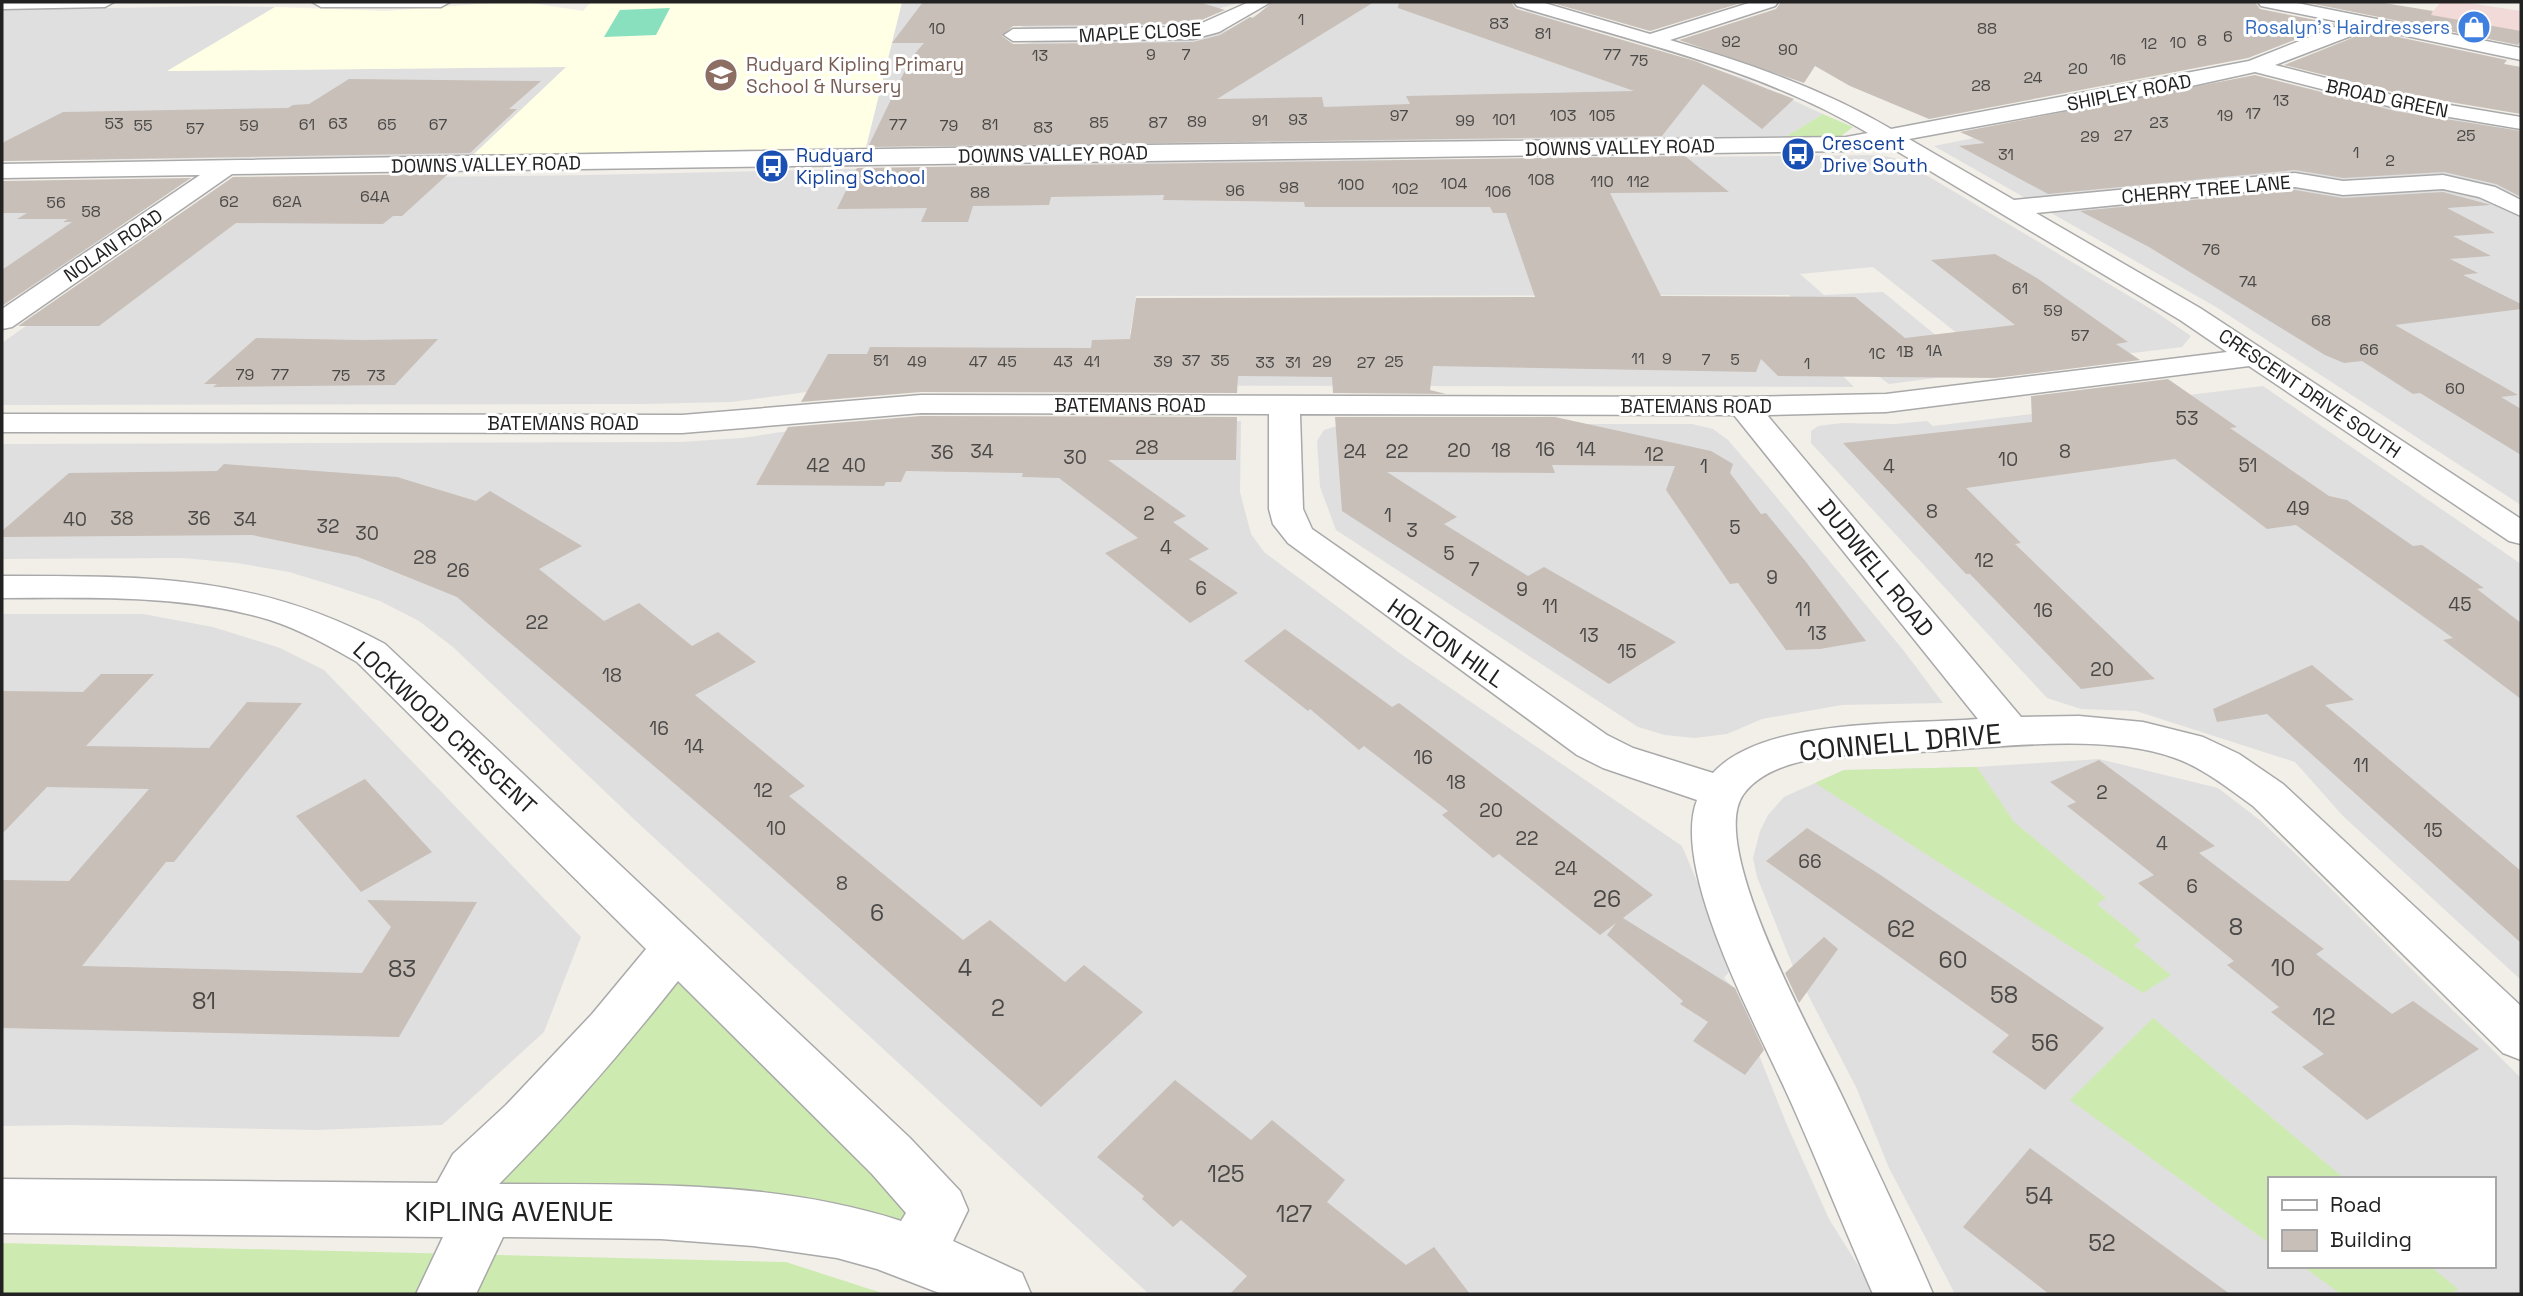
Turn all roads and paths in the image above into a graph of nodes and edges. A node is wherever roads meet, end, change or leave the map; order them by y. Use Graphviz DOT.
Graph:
graph roads {
  1 [pos="105,2"];
  2 [pos="321,2"];
  3 [pos="441,2"];
  4 [pos="1262,2"];
  5 [pos="1523,2"];
  6 [pos="1576,2"];
  7 [pos="1769,2"];
  8 [pos="2267,2"];
  9 [pos="2,4"];
  10 [pos="1553,10"];
  11 [pos="2358,23"];
  12 [pos="1013,35"];
  13 [pos="1651,40"];
  14 [pos="2521,54"];
  15 [pos="2255,65"];
  16 [pos="2521,123"];
  17 [pos="1893,137"];
  18 [pos="224,169"];
  19 [pos="2,171"];
  20 [pos="2011,208"];
  21 [pos="2521,209"];
  22 [pos="2,321"];
  23 [pos="2255,357"];
  24 [pos="1284,405"];
  25 [pos="1743,406"];
  26 [pos="2,423"];
  27 [pos="2521,534"];
  28 [pos="2,587"];
  29 [pos="2010,731"];
  30 [pos="1721,792"];
  31 [pos="675,948"];
  32 [pos="2521,1038"];
  33 [pos="2,1206"];
  34 [pos="469,1212"];
  35 [pos="915,1252"];
  36 [pos="446,1294"];
  37 [pos="1001,1294"];
  38 [pos="1903,1294"];
  1 -- 9 [label="street"];
  2 -- 3 [label="street"];
  4 -- 12 [label="street, MAPLE CLOSE"];
  5 -- 10 [label="street, CRESCENT DRIVE SOUTH"];
  6 -- 10 [label="street"];
  7 -- 13 [label="street"];
  8 -- 11 [label="street"];
  10 -- 13 [label="street, CRESCENT DRIVE SOUTH"];
  11 -- 14 [label="street"];
  11 -- 15 [label="street, SHIPLEY ROAD"];
  13 -- 17 [label="street, CRESCENT DRIVE SOUTH"];
  15 -- 16 [label="street, BROAD GREEN"];
  15 -- 17 [label="street, SHIPLEY ROAD"];
  17 -- 18 [label="street, DOWNS VALLEY ROAD"];
  17 -- 20 [label="street, CRESCENT DRIVE SOUTH"];
  18 -- 19 [label="street, DOWNS VALLEY ROAD"];
  18 -- 22 [label="street, NOLAN ROAD"];
  20 -- 21 [label="street, CHERRY TREE LANE"];
  20 -- 23 [label="street, CRESCENT DRIVE SOUTH"];
  23 -- 25 [label="street, BATEMANS ROAD"];
  23 -- 27 [label="street, CRESCENT DRIVE SOUTH"];
  24 -- 25 [label="street, BATEMANS ROAD"];
  24 -- 26 [label="street, BATEMANS ROAD"];
  24 -- 30 [label="street, HOLTON HILL"];
  25 -- 29 [label="street, DUDWELL ROAD"];
  28 -- 31 [label="street, LOCKWOOD CRESCENT"];
  29 -- 30 [label="street, CONNELL DRIVE"];
  29 -- 32 [label="street, CONNELL DRIVE"];
  30 -- 38 [label="street"];
  31 -- 34 [label="street"];
  31 -- 35 [label="street, LOCKWOOD CRESCENT"];
  33 -- 34 [label="street, KIPLING AVENUE"];
  34 -- 35 [label="street, KIPLING AVENUE"];
  34 -- 36 [label="street"];
  35 -- 37 [label="street, KIPLING AVENUE"];
}
